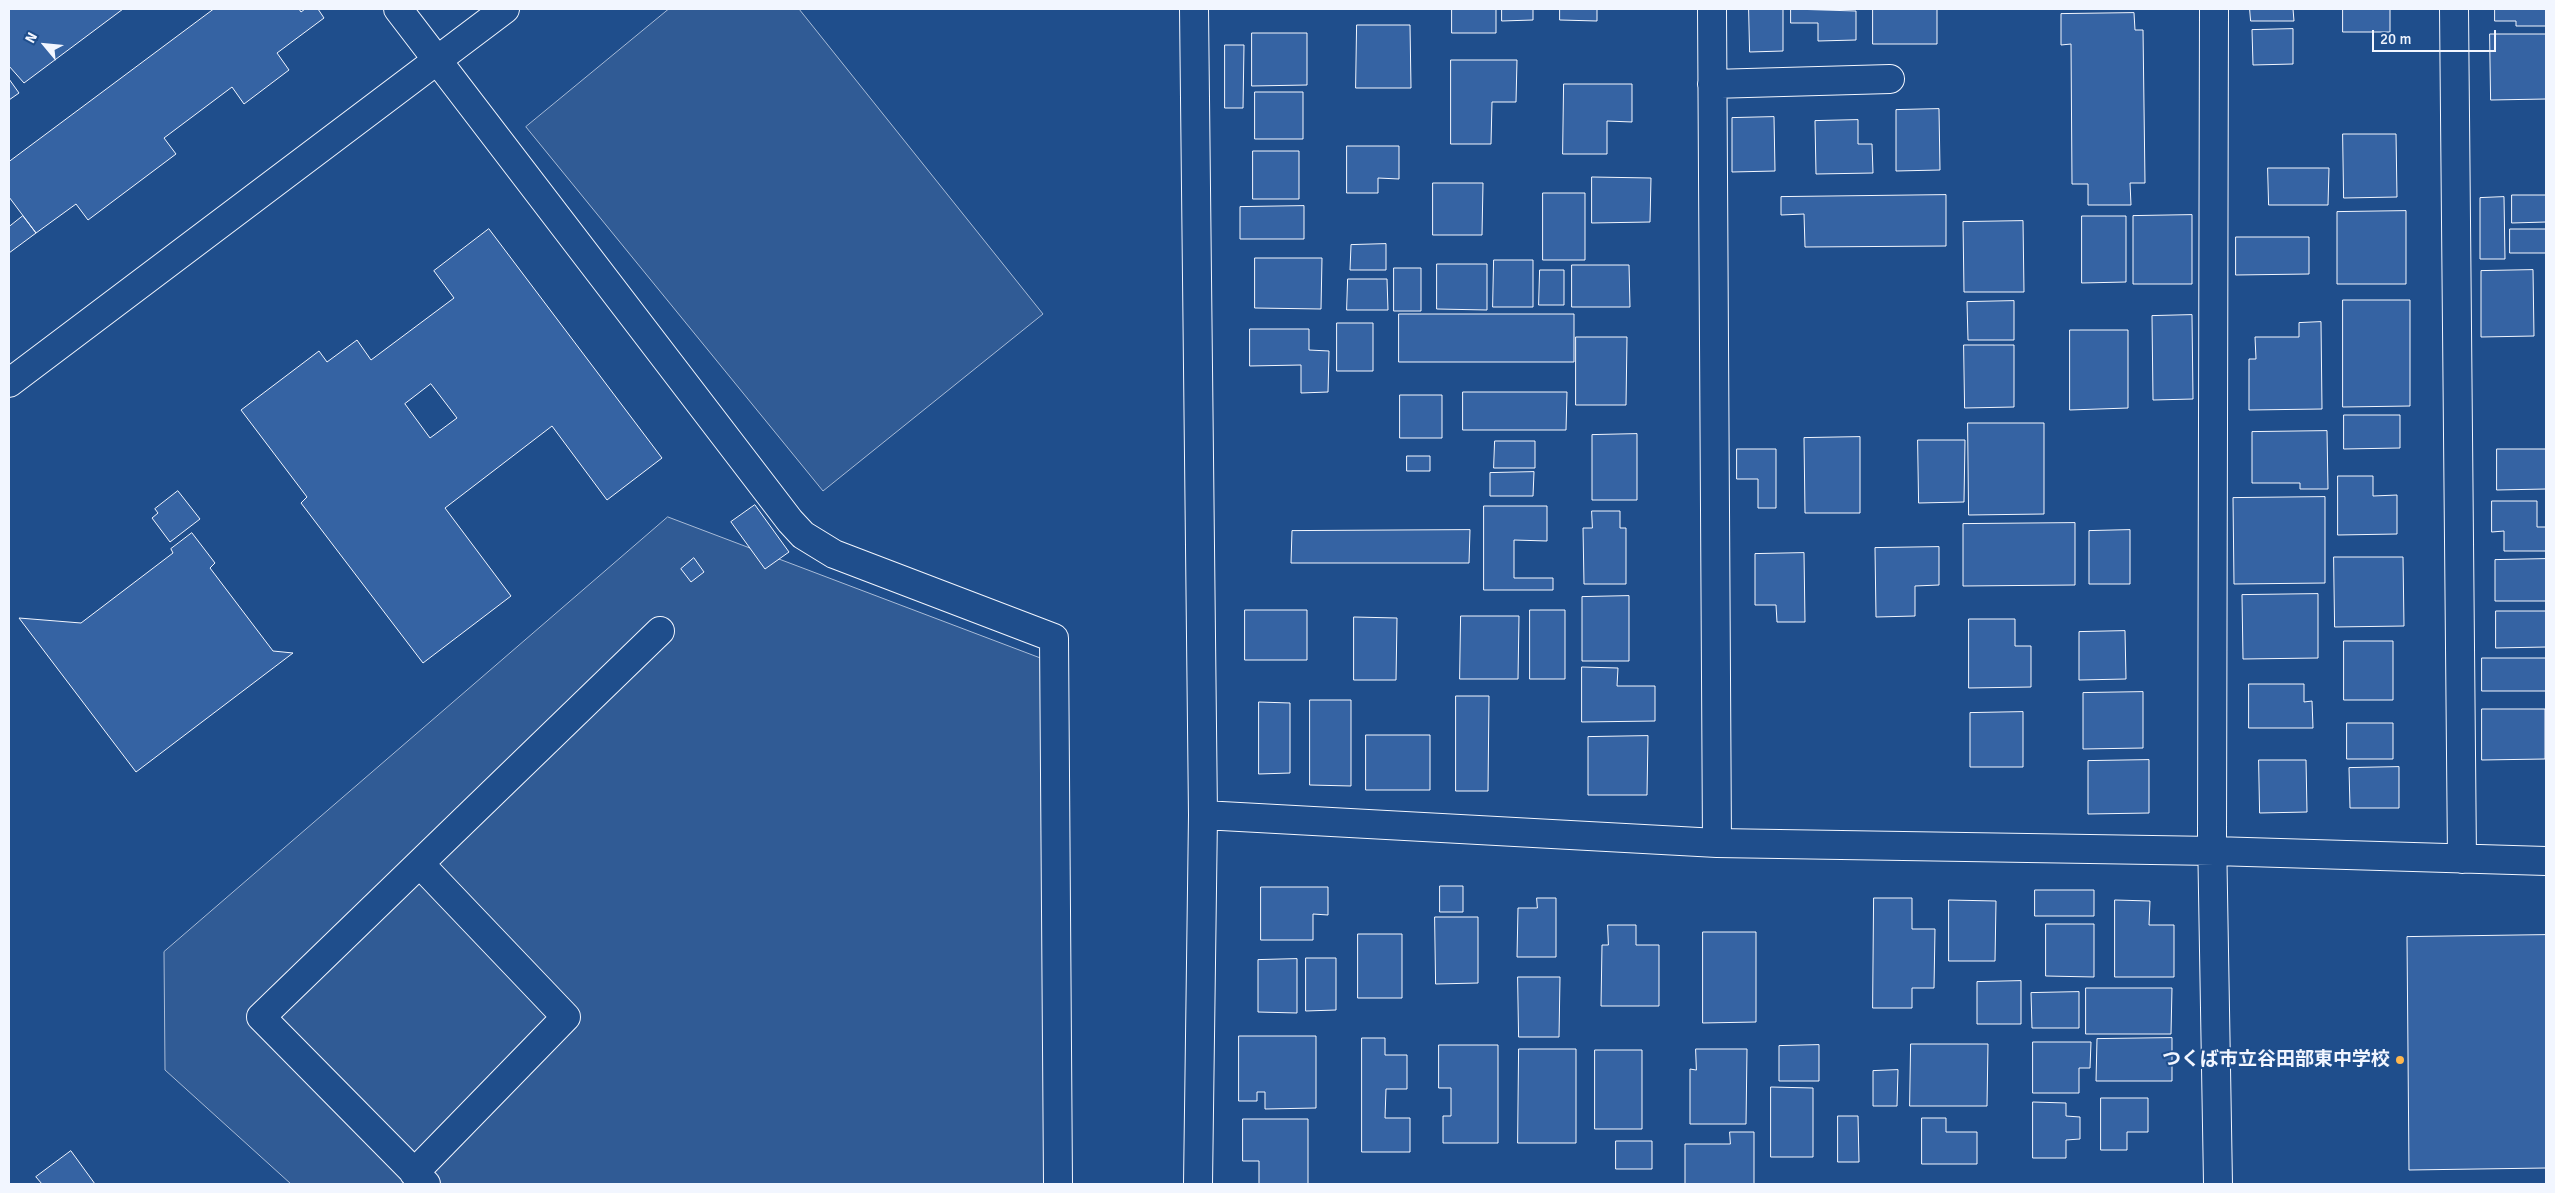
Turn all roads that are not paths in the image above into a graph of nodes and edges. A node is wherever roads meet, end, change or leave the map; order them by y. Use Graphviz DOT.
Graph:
graph roads {
  1 [pos="398,9"];
  2 [pos="505,9"];
  3 [pos="1194,9"];
  4 [pos="1712,9"];
  5 [pos="2214,9"];
  6 [pos="2454,9"];
  7 [pos="437,59"];
  8 [pos="1890,79"];
  9 [pos="1712,84"];
  10 [pos="9,383"];
  11 [pos="660,632"];
  12 [pos="1203,815"];
  13 [pos="1717,842"];
  14 [pos="2214,851"];
  15 [pos="2462,859"];
  16 [pos="2546,862"];
  17 [pos="420,864"];
  18 [pos="420,1178"];
  19 [pos="1058,1184"];
  20 [pos="1198,1184"];
  21 [pos="2218,1184"];
  1 -- 7 [label="street"];
  2 -- 7 [label="street"];
  3 -- 12 [label="street"];
  4 -- 9 [label="street"];
  5 -- 14 [label="street"];
  6 -- 15 [label="street"];
  7 -- 10 [label="street"];
  7 -- 19 [label="street"];
  8 -- 9 [label="street"];
  9 -- 13 [label="street"];
  11 -- 17 [label="street"];
  12 -- 13 [label="street"];
  12 -- 20 [label="street"];
  13 -- 14 [label="street"];
  14 -- 15 [label="street"];
  14 -- 21 [label="street"];
  15 -- 16 [label="street"];
  17 -- 18 [label="street"];
  17 -- 18 [label="street"];
}
